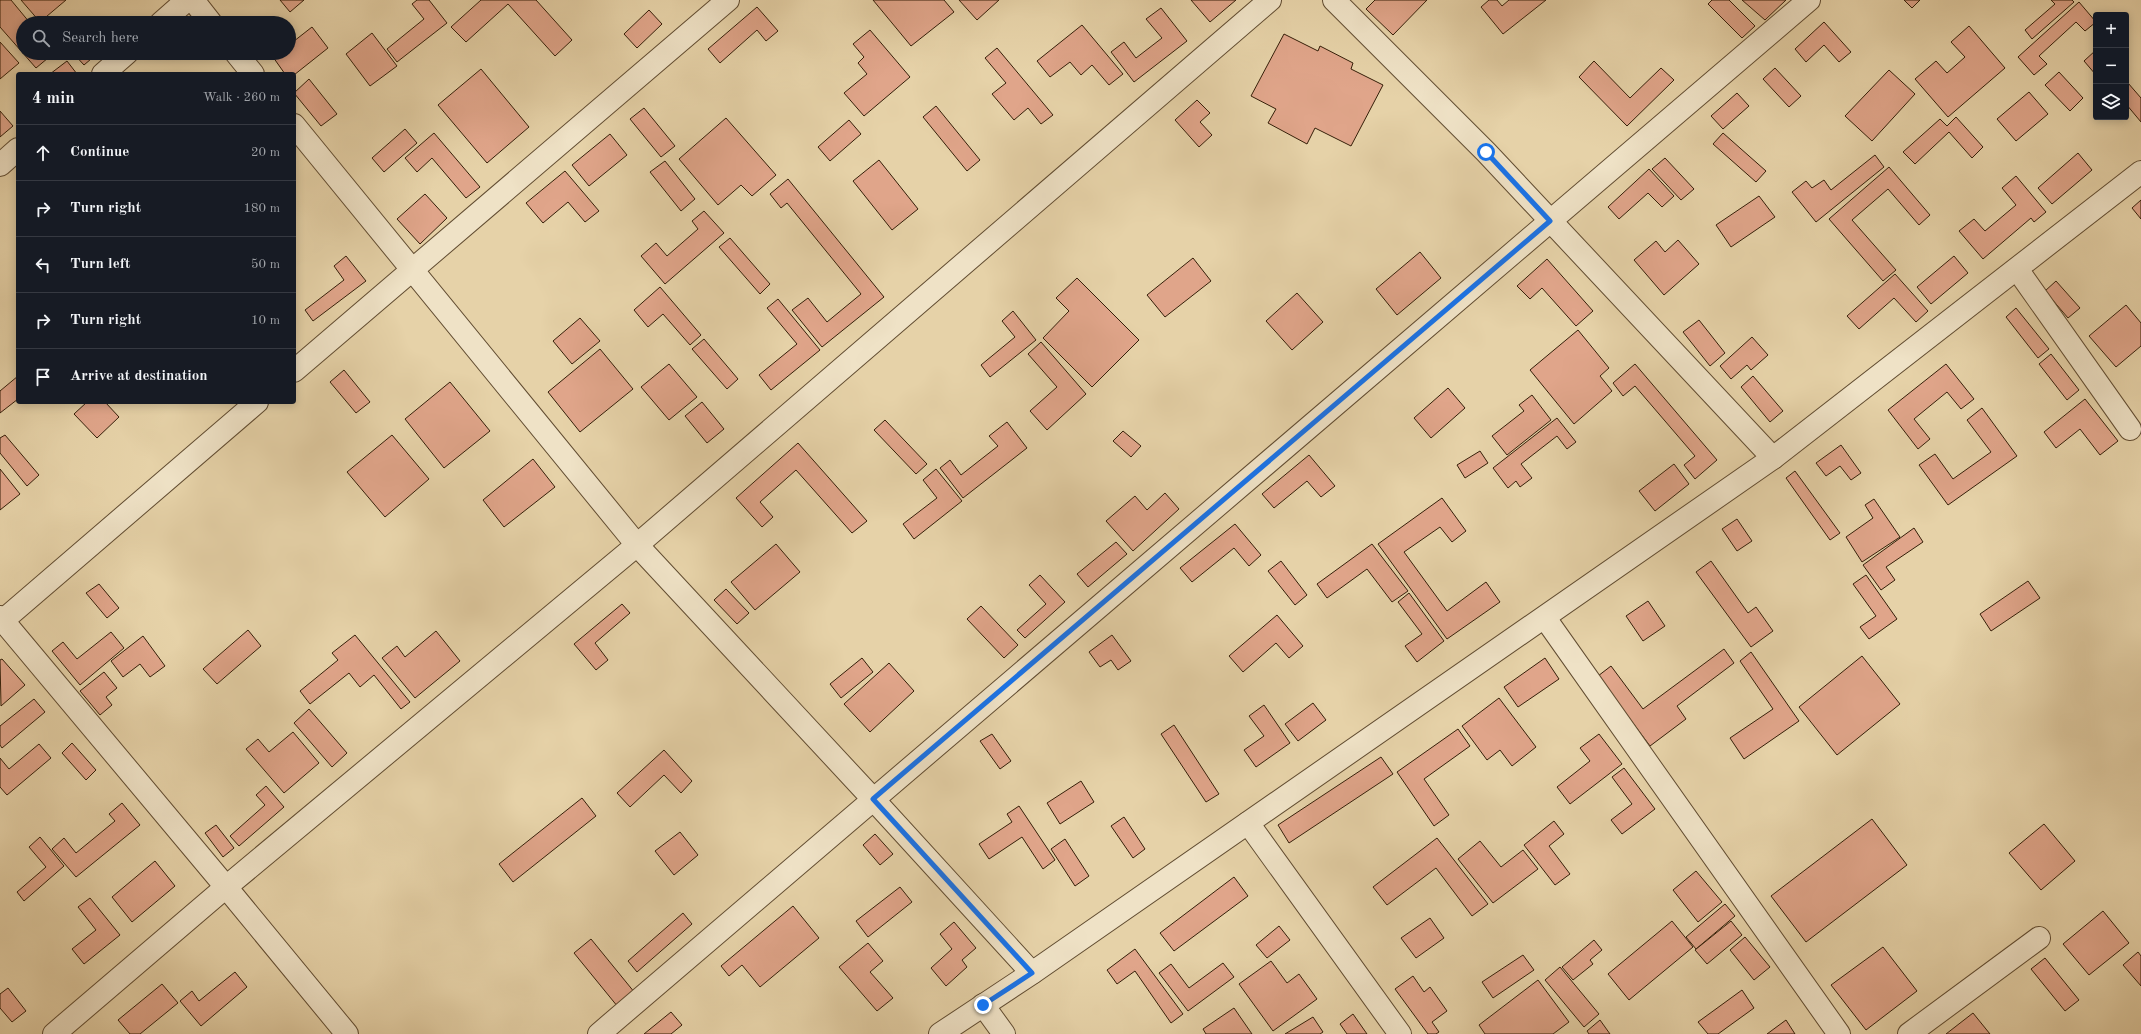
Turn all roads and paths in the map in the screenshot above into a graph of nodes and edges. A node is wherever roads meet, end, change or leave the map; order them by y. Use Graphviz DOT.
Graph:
graph roads {
  1 [pos="187,0"];
  2 [pos="193,0"];
  3 [pos="728,0"];
  4 [pos="1270,0"];
  5 [pos="1334,0"];
  6 [pos="1809,0"];
  7 [pos="169,16"];
  8 [pos="206,16"];
  9 [pos="119,60"];
  10 [pos="242,60"];
  11 [pos="106,72"];
  12 [pos="251,72"];
  13 [pos="296,127"];
  14 [pos="16,151"];
  15 [pos="0,165"];
  16 [pos="2141,172"];
  17 [pos="1550,221"];
  18 [pos="2017,269"];
  19 [pos="411,270"];
  20 [pos="296,368"];
  21 [pos="255,404"];
  22 [pos="2130,429"];
  23 [pos="1774,458"];
  24 [pos="637,545"];
  25 [pos="1545,618"];
  26 [pos="1,620"];
  27 [pos="873,799"];
  28 [pos="1248,823"];
  29 [pos="226,887"];
  30 [pos="2039,938"];
  31 [pos="1032,973"];
  32 [pos="983,1005"];
  33 [pos="54,1034"];
  34 [pos="347,1034"];
  35 [pos="599,1034"];
  36 [pos="940,1034"];
  37 [pos="1004,1034"];
  38 [pos="1400,1034"];
  39 [pos="1839,1034"];
  40 [pos="1909,1034"];
  1 -- 7 [label="street"];
  2 -- 8 [label="street"];
  3 -- 19 [label="street"];
  4 -- 24 [label="street"];
  5 -- 17 [label="street"];
  6 -- 17 [label="street"];
  9 -- 11 [label="street"];
  10 -- 12 [label="street"];
  13 -- 19 [label="street"];
  14 -- 15 [label="street"];
  16 -- 18 [label="street"];
  17 -- 23 [label="street"];
  17 -- 27 [label="street"];
  18 -- 22 [label="street"];
  18 -- 23 [label="street"];
  19 -- 20 [label="street"];
  19 -- 24 [label="street"];
  21 -- 26 [label="street"];
  23 -- 25 [label="street"];
  24 -- 27 [label="street"];
  24 -- 29 [label="street"];
  25 -- 28 [label="street"];
  25 -- 39 [label="street"];
  26 -- 29 [label="street"];
  27 -- 31 [label="street"];
  27 -- 35 [label="street"];
  28 -- 31 [label="street"];
  28 -- 38 [label="street"];
  29 -- 33 [label="street"];
  29 -- 34 [label="street"];
  30 -- 40 [label="street"];
  31 -- 32 [label="street"];
  32 -- 36 [label="street"];
  32 -- 37 [label="street"];
}
